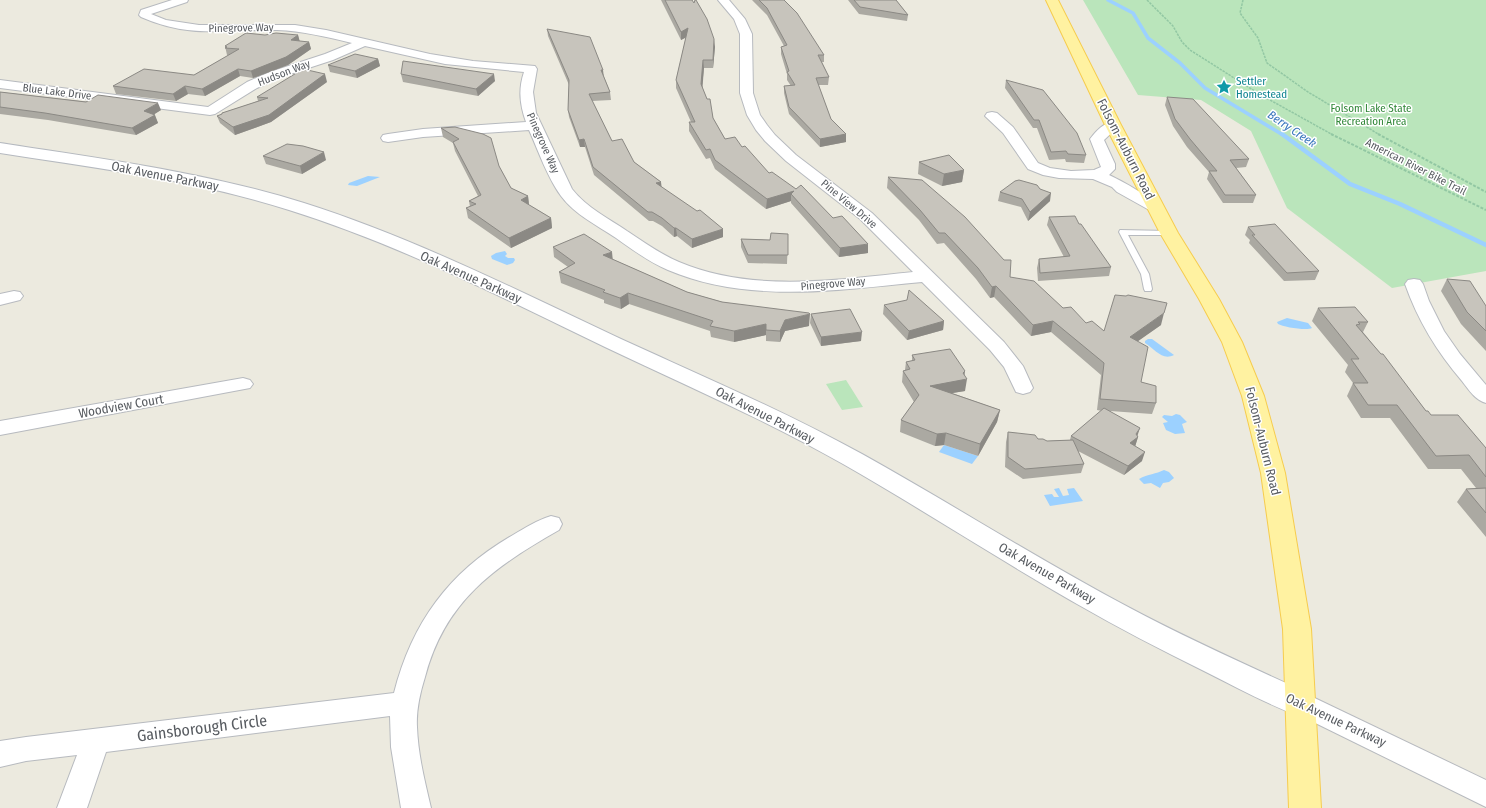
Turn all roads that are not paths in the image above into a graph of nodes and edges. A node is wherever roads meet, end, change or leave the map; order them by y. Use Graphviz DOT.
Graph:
graph roads {
  1 [pos="183,0"];
  2 [pos="722,0"];
  3 [pos="1052,0"];
  4 [pos="362,43"];
  5 [pos="0,84"];
  6 [pos="210,111"];
  7 [pos="992,116"];
  8 [pos="1114,125"];
  9 [pos="534,126"];
  10 [pos="388,138"];
  11 [pos="0,148"];
  12 [pos="1096,175"];
  13 [pos="1156,208"];
  14 [pos="1169,233"];
  15 [pos="926,276"];
  16 [pos="1414,284"];
  17 [pos="1148,288"];
  18 [pos="1480,382"];
  19 [pos="243,384"];
  20 [pos="1023,388"];
  21 [pos="1486,397"];
  22 [pos="0,428"];
  23 [pos="551,524"];
  24 [pos="405,703"];
  25 [pos="1302,704"];
  26 [pos="96,741"];
  27 [pos="0,754"];
  28 [pos="1486,794"];
  29 [pos="72,808"];
  30 [pos="416,808"];
  31 [pos="1305,808"];
  1 -- 4 [label="street, Pinegrove Way"];
  2 -- 15 [label="street, Pine View Drive"];
  3 -- 8 [label="main road, Folsom-Auburn Road"];
  4 -- 6 [label="street, Hudson Way"];
  4 -- 9 [label="street, Pinegrove Way"];
  5 -- 6 [label="street, Blue Lake Drive"];
  7 -- 12 [label="street"];
  8 -- 12 [label="street"];
  8 -- 13 [label="main road, Folsom-Auburn Road"];
  9 -- 10 [label="street"];
  9 -- 15 [label="street, Pinegrove Way"];
  11 -- 25 [label="main road, Oak Avenue Parkway"];
  12 -- 13 [label="street"];
  13 -- 14 [label="main road, Folsom-Auburn Road"];
  14 -- 17 [label="lane"];
  14 -- 25 [label="main road, Folsom-Auburn Road"];
  15 -- 20 [label="street, Pine View Drive"];
  16 -- 18 [label="street"];
  18 -- 21 [label="street"];
  19 -- 22 [label="street, Woodview Court"];
  23 -- 24 [label="street"];
  24 -- 26 [label="street, Gainsborough Circle"];
  24 -- 30 [label="street"];
  25 -- 28 [label="street, Oak Avenue Parkway"];
  25 -- 31 [label="main road, Folsom-Auburn Road"];
  26 -- 27 [label="street, Gainsborough Circle"];
  26 -- 29 [label="street"];
}
